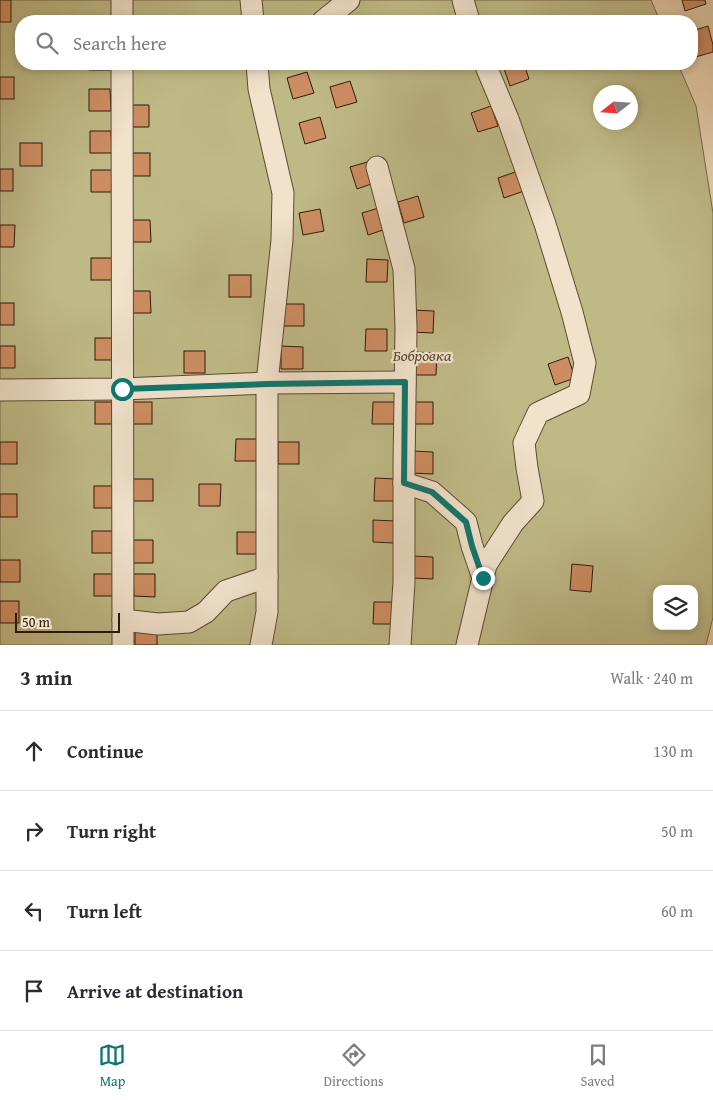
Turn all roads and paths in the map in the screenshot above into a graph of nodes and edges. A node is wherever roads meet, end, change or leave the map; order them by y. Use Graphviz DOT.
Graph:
graph roads {
  1 [pos="122,0"];
  2 [pos="251,0"];
  3 [pos="349,0"];
  4 [pos="463,0"];
  5 [pos="122,15"];
  6 [pos="252,15"];
  7 [pos="330,15"];
  8 [pos="467,15"];
  9 [pos="122,70"];
  10 [pos="258,70"];
  11 [pos="488,70"];
  12 [pos="377,167"];
  13 [pos="405,382"];
  14 [pos="267,384"];
  15 [pos="122,389"];
  16 [pos="0,390"];
  17 [pos="404,483"];
  18 [pos="267,577"];
  19 [pos="483,578"];
  20 [pos="123,620"];
  21 [pos="123,645"];
  22 [pos="261,645"];
  23 [pos="400,645"];
  24 [pos="467,645"];
  1 -- 5 [label="street"];
  2 -- 6 [label="street"];
  3 -- 7 [label="street"];
  4 -- 8 [label="street"];
  9 -- 15 [label="street"];
  10 -- 14 [label="street"];
  11 -- 19 [label="street"];
  12 -- 13 [label="street"];
  13 -- 14 [label="street"];
  13 -- 17 [label="street"];
  14 -- 15 [label="street"];
  14 -- 18 [label="street"];
  15 -- 16 [label="street"];
  15 -- 20 [label="street"];
  17 -- 19 [label="street"];
  17 -- 23 [label="street"];
  18 -- 20 [label="street"];
  18 -- 22 [label="street"];
  19 -- 24 [label="street"];
  20 -- 21 [label="street"];
}
